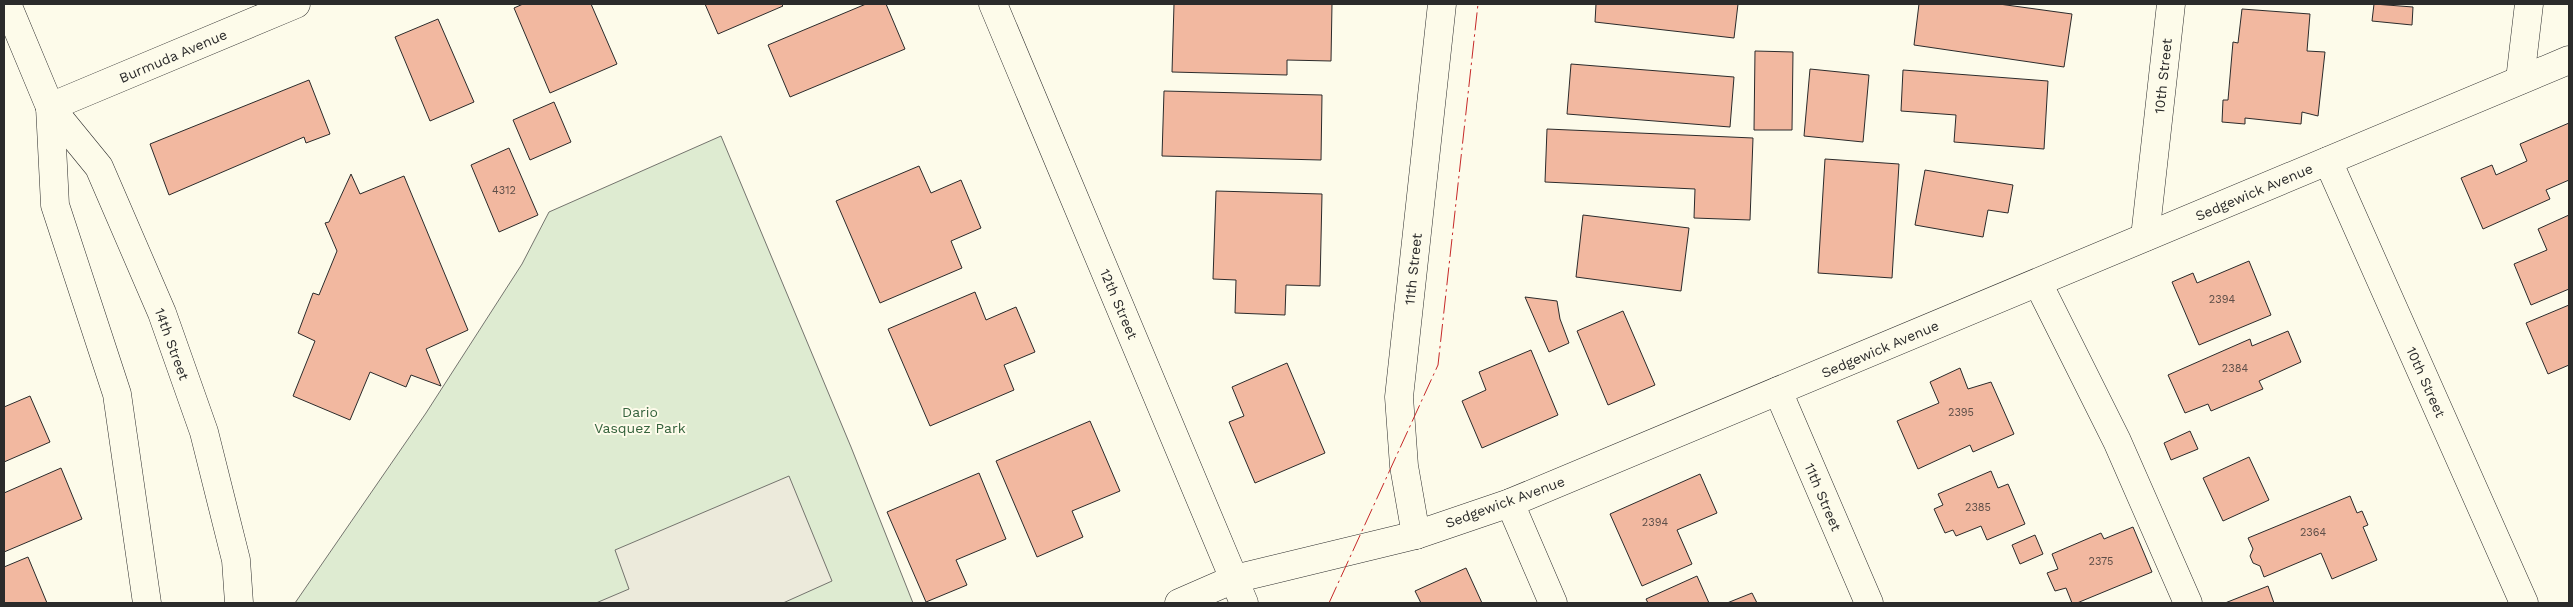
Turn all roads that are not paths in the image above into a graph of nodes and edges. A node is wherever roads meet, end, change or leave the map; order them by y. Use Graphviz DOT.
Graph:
graph roads {
  1 [pos="7,4"];
  2 [pos="296,4"];
  3 [pos="993,4"];
  4 [pos="1442,4"];
  5 [pos="2171,4"];
  6 [pos="2529,4"];
  7 [pos="2569,60"];
  8 [pos="2520,80"];
  9 [pos="50,107"];
  10 [pos="2328,161"];
  11 [pos="2146,237"];
  12 [pos="2038,283"];
  13 [pos="1778,392"];
  14 [pos="1510,503"];
  15 [pos="1416,534"];
  16 [pos="1239,591"];
  17 [pos="147,603"];
  18 [pos="239,603"];
  19 [pos="1179,603"];
  20 [pos="1554,603"];
  21 [pos="1868,603"];
  22 [pos="2188,603"];
  23 [pos="2524,603"];
  1 -- 9 [label="street, 14th Street"];
  2 -- 9 [label="street, Burmuda Avenue"];
  3 -- 16 [label="street, 12th Street"];
  4 -- 15 [label="street, 11th Street"];
  5 -- 11 [label="street, 10th Street"];
  6 -- 8 [label="street"];
  7 -- 8 [label="street, Sedgewick Avenue"];
  8 -- 10 [label="street, Sedgewick Avenue"];
  9 -- 17 [label="street, 14th Street"];
  9 -- 18 [label="street, 14th Street"];
  10 -- 11 [label="street, Sedgewick Avenue"];
  10 -- 23 [label="street, 10th Street"];
  11 -- 12 [label="street, Sedgewick Avenue"];
  12 -- 13 [label="street, Sedgewick Avenue"];
  12 -- 22 [label="street"];
  13 -- 14 [label="street, Sedgewick Avenue"];
  13 -- 21 [label="street, 11th Street"];
  14 -- 15 [label="street, Sedgewick Avenue"];
  14 -- 20 [label="street"];
  15 -- 16 [label="street, Sedgewick Avenue"];
  16 -- 19 [label="street, Sedgewick Avenue"];
}
